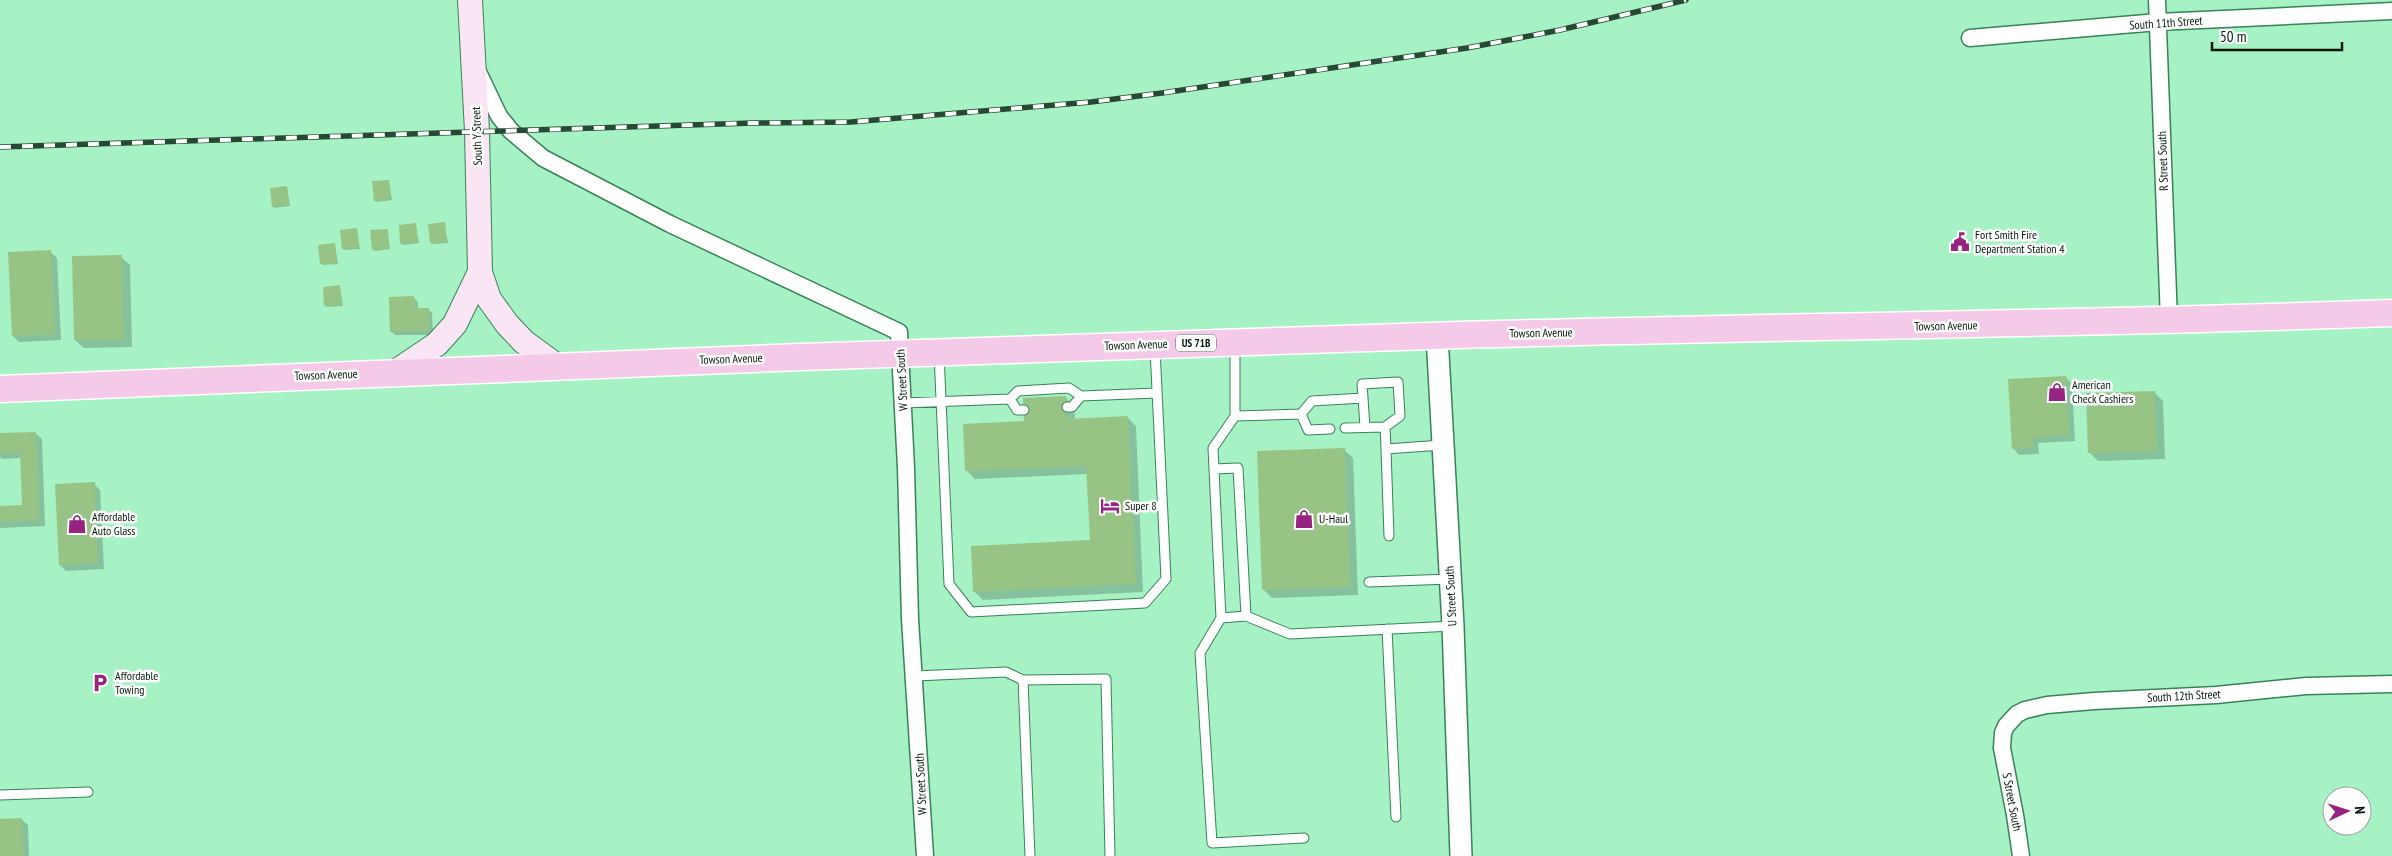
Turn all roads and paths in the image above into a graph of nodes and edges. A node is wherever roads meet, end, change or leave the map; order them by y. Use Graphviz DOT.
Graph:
graph roads {
  1 [pos="470,0"];
  2 [pos="2157,0"];
  3 [pos="2392,11"];
  4 [pos="2158,22"];
  5 [pos="1970,38"];
  6 [pos="473,60"];
  7 [pos="480,272"];
  8 [pos="2392,313"];
  9 [pos="2169,321"];
  10 [pos="1437,336"];
  11 [pos="1235,342"];
  12 [pos="1155,345"];
  13 [pos="939,351"];
  14 [pos="900,352"];
  15 [pos="557,366"];
  16 [pos="394,373"];
  17 [pos="0,389"];
  18 [pos="1157,393"];
  19 [pos="1081,396"];
  20 [pos="1363,398"];
  21 [pos="1010,399"];
  22 [pos="941,401"];
  23 [pos="903,403"];
  24 [pos="1067,407"];
  25 [pos="1024,410"];
  26 [pos="1301,414"];
  27 [pos="1234,416"];
  28 [pos="1365,427"];
  29 [pos="1385,427"];
  30 [pos="1345,428"];
  31 [pos="1330,429"];
  32 [pos="1443,445"];
  33 [pos="1386,449"];
  34 [pos="1214,469"];
  35 [pos="1389,536"];
  36 [pos="1450,579"];
  37 [pos="1369,582"];
  38 [pos="1246,616"];
  39 [pos="1221,618"];
  40 [pos="1453,626"];
  41 [pos="1387,629"];
  42 [pos="915,676"];
  43 [pos="1023,680"];
  44 [pos="2392,684"];
  45 [pos="2002,748"];
  46 [pos="88,792"];
  47 [pos="0,795"];
  48 [pos="1396,817"];
  49 [pos="1304,838"];
  50 [pos="924,856"];
  51 [pos="1030,856"];
  52 [pos="1110,856"];
  53 [pos="1461,856"];
  54 [pos="2020,856"];
  1 -- 6 [label="main road, South Y Street"];
  2 -- 4 [label="street, R Street South"];
  3 -- 4 [label="street, South 11th Street"];
  4 -- 5 [label="street, South 11th Street"];
  4 -- 9 [label="street, R Street South"];
  6 -- 7 [label="main road, South Y Street"];
  6 -- 14 [label="street, W Street South"];
  7 -- 15 [label="main road, South Y Street"];
  7 -- 16 [label="main road, South Y Street"];
  8 -- 9 [label="main road, Towson Avenue / US 71B"];
  9 -- 10 [label="main road, Towson Avenue / US 71B"];
  10 -- 11 [label="main road, Towson Avenue / US 71B"];
  10 -- 32 [label="street, U Street South"];
  11 -- 12 [label="main road, Towson Avenue / US 71B"];
  11 -- 27 [label="lane"];
  12 -- 13 [label="main road, Towson Avenue / US 71B"];
  12 -- 18 [label="lane"];
  13 -- 14 [label="main road, Towson Avenue / US 71B"];
  13 -- 22 [label="lane"];
  14 -- 15 [label="main road, Towson Avenue / US 71B"];
  14 -- 23 [label="street, W Street South"];
  15 -- 16 [label="main road, Towson Avenue / US 71B"];
  16 -- 17 [label="main road, Towson Avenue / US 71B"];
  18 -- 19 [label="lane"];
  18 -- 22 [label="lane"];
  19 -- 21 [label="lane"];
  19 -- 24 [label="lane"];
  20 -- 26 [label="lane"];
  20 -- 28 [label="lane"];
  20 -- 29 [label="lane"];
  21 -- 22 [label="lane"];
  21 -- 25 [label="lane"];
  22 -- 23 [label="lane"];
  23 -- 42 [label="street, W Street South"];
  26 -- 27 [label="lane"];
  26 -- 31 [label="lane"];
  27 -- 34 [label="lane"];
  28 -- 29 [label="lane"];
  28 -- 30 [label="lane"];
  29 -- 33 [label="lane"];
  32 -- 33 [label="lane"];
  32 -- 36 [label="street, U Street South"];
  33 -- 35 [label="lane"];
  34 -- 38 [label="lane"];
  34 -- 39 [label="lane"];
  36 -- 37 [label="lane"];
  36 -- 40 [label="street, U Street South"];
  38 -- 39 [label="lane"];
  38 -- 41 [label="lane"];
  39 -- 49 [label="lane"];
  40 -- 41 [label="lane"];
  40 -- 53 [label="street, U Street South"];
  41 -- 48 [label="lane"];
  42 -- 43 [label="lane"];
  42 -- 50 [label="street, W Street South"];
  43 -- 51 [label="lane"];
  43 -- 52 [label="lane"];
  44 -- 45 [label="street, South 12th Street"];
  45 -- 54 [label="street, S Street South"];
  46 -- 47 [label="lane"];
}
